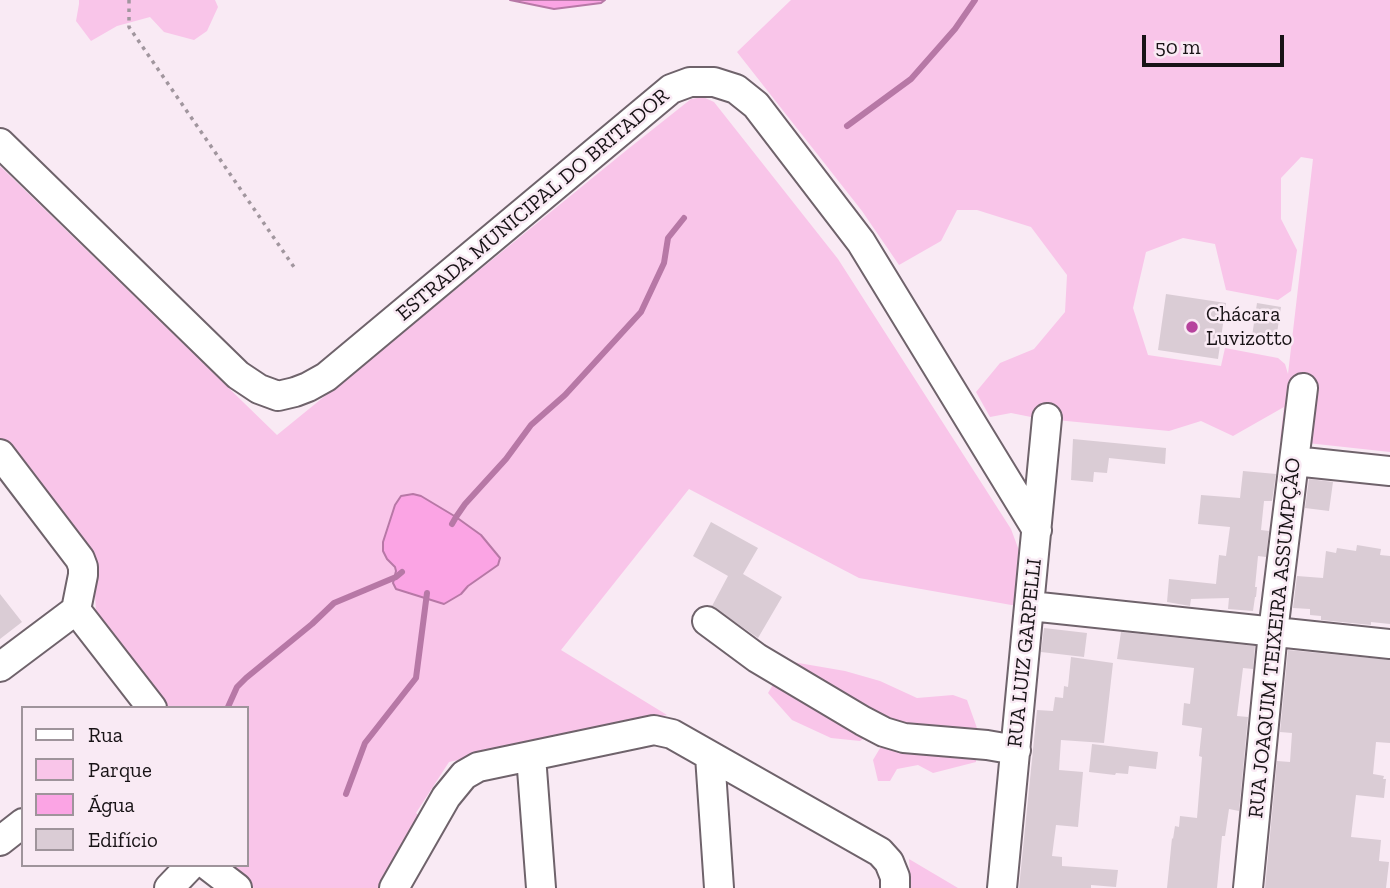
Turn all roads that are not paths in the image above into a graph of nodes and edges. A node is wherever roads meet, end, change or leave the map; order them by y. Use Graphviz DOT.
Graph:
graph roads {
  1 [pos="0,143"];
  2 [pos="1303,388"];
  3 [pos="1047,418"];
  4 [pos="0,454"];
  5 [pos="1294,461"];
  6 [pos="1390,471"];
  7 [pos="1037,530"];
  8 [pos="1030,606"];
  9 [pos="76,610"];
  10 [pos="707,621"];
  11 [pos="1273,632"];
  12 [pos="1390,644"];
  13 [pos="0,667"];
  14 [pos="150,706"];
  15 [pos="1016,750"];
  16 [pos="531,755"];
  17 [pos="710,756"];
  18 [pos="21,825"];
  19 [pos="0,841"];
  20 [pos="189,867"];
  21 [pos="209,867"];
  22 [pos="892,875"];
  23 [pos="169,888"];
  24 [pos="237,888"];
  25 [pos="394,888"];
  26 [pos="541,888"];
  27 [pos="719,888"];
  28 [pos="1002,888"];
  29 [pos="1248,888"];
  1 -- 7 [label="street, ESTRADA MUNICIPAL DO BRITADOR"];
  2 -- 5 [label="street, RUA JOAQUIM TEIXEIRA ASSUMPÇÃO"];
  3 -- 7 [label="street, RUA LUIZ GARPELLI"];
  4 -- 9 [label="street"];
  5 -- 6 [label="street"];
  5 -- 11 [label="street, RUA JOAQUIM TEIXEIRA ASSUMPÇÃO"];
  7 -- 8 [label="street, RUA LUIZ GARPELLI"];
  8 -- 11 [label="street"];
  8 -- 15 [label="street, RUA LUIZ GARPELLI"];
  9 -- 13 [label="street"];
  9 -- 14 [label="street"];
  10 -- 15 [label="street"];
  11 -- 12 [label="street"];
  11 -- 29 [label="street, RUA JOAQUIM TEIXEIRA ASSUMPÇÃO"];
  15 -- 28 [label="street, RUA LUIZ GARPELLI"];
  16 -- 17 [label="street"];
  16 -- 25 [label="street"];
  16 -- 26 [label="street"];
  17 -- 22 [label="street"];
  17 -- 27 [label="street"];
  18 -- 19 [label="street"];
  20 -- 23 [label="street"];
  21 -- 24 [label="street"];
}
